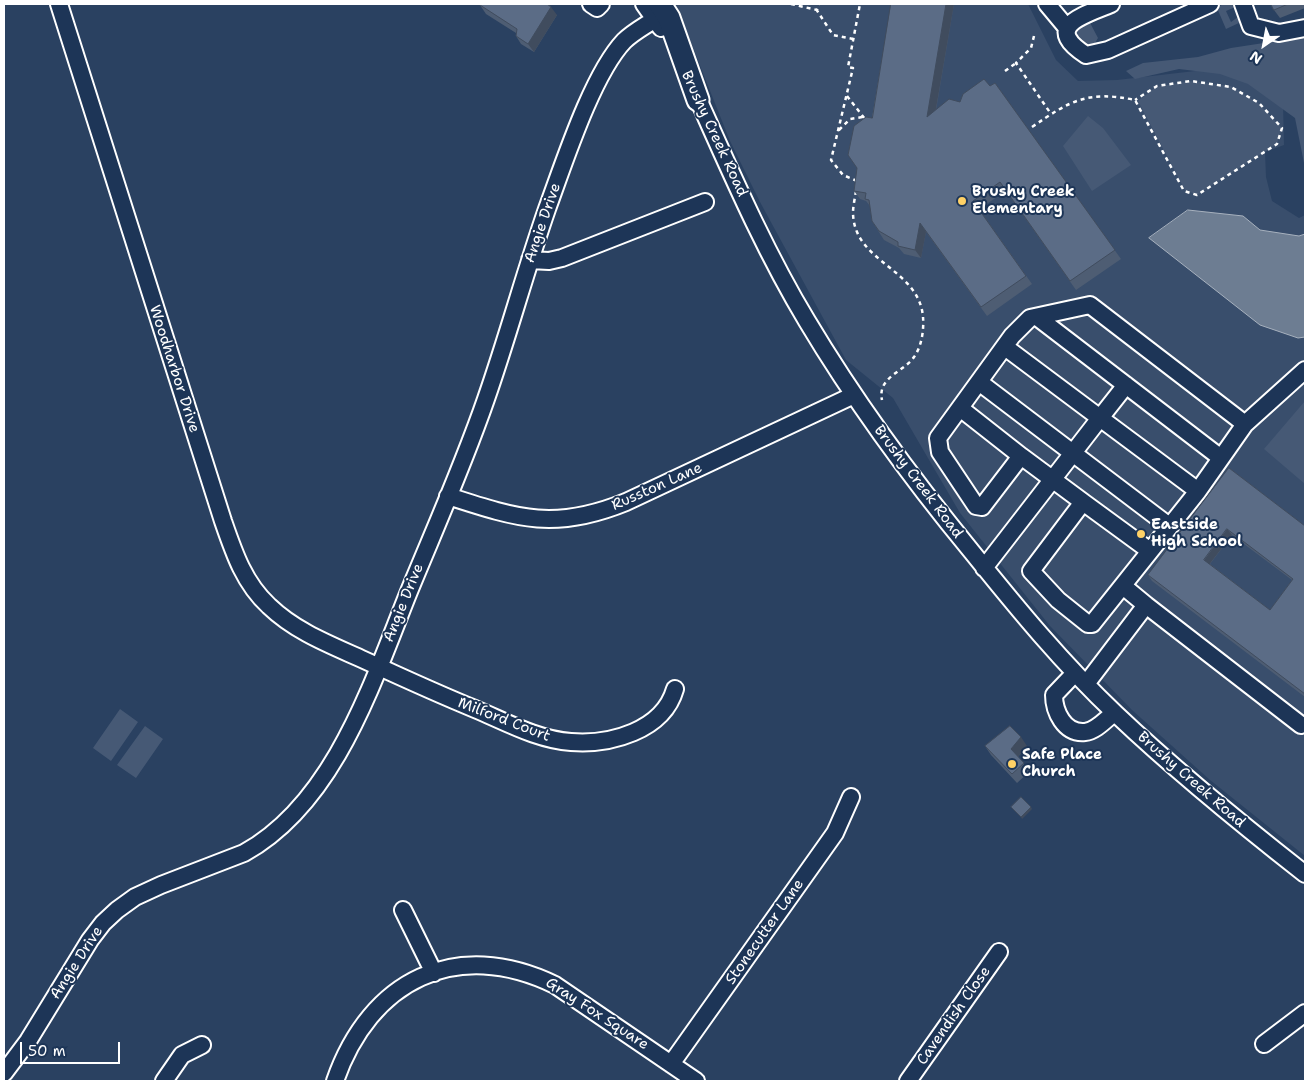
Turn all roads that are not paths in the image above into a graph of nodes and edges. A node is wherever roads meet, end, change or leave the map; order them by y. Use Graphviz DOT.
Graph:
graph roads {
  1 [pos="59,4"];
  2 [pos="591,4"];
  3 [pos="601,4"];
  4 [pos="644,4"];
  5 [pos="1047,4"];
  6 [pos="1111,4"];
  7 [pos="1210,4"];
  8 [pos="1243,4"];
  9 [pos="658,12"];
  10 [pos="1067,28"];
  11 [pos="1305,28"];
  12 [pos="698,100"];
  13 [pos="705,202"];
  14 [pos="530,260"];
  15 [pos="1037,317"];
  16 [pos="1005,347"];
  17 [pos="1305,370"];
  18 [pos="979,382"];
  19 [pos="1126,385"];
  20 [pos="854,394"];
  21 [pos="960,408"];
  22 [pos="1100,418"];
  23 [pos="1246,424"];
  24 [pos="1074,453"];
  25 [pos="1021,456"];
  26 [pos="1221,458"];
  27 [pos="1052,479"];
  28 [pos="1198,491"];
  29 [pos="448,496"];
  30 [pos="1083,502"];
  31 [pos="1169,526"];
  32 [pos="1150,551"];
  33 [pos="984,568"];
  34 [pos="1123,586"];
  35 [pos="1146,605"];
  36 [pos="378,667"];
  37 [pos="1081,679"];
  38 [pos="675,689"];
  39 [pos="1114,713"];
  40 [pos="1301,725"];
  41 [pos="851,797"];
  42 [pos="1305,874"];
  43 [pos="403,910"];
  44 [pos="999,952"];
  45 [pos="434,973"];
  46 [pos="1305,1013"];
  47 [pos="1264,1044"];
  48 [pos="202,1045"];
  49 [pos="671,1064"];
  50 [pos="4,1073"];
  51 [pos="164,1081"];
  52 [pos="335,1081"];
  53 [pos="696,1081"];
  54 [pos="908,1081"];
  1 -- 36 [label="street, Woodharbor Drive"];
  2 -- 3 [label="street"];
  4 -- 9 [label="street"];
  5 -- 10 [label="street"];
  6 -- 10 [label="street"];
  7 -- 10 [label="street"];
  8 -- 11 [label="street"];
  9 -- 12 [label="main road"];
  9 -- 14 [label="street, Angie Drive"];
  12 -- 20 [label="street, Brushy Creek Road"];
  13 -- 14 [label="street"];
  14 -- 29 [label="street, Angie Drive"];
  15 -- 16 [label="street"];
  15 -- 19 [label="street"];
  15 -- 23 [label="street"];
  16 -- 18 [label="street"];
  16 -- 22 [label="street"];
  17 -- 23 [label="street"];
  18 -- 21 [label="street"];
  18 -- 24 [label="street"];
  19 -- 22 [label="street"];
  19 -- 26 [label="street"];
  20 -- 29 [label="street, Russton Lane"];
  20 -- 33 [label="street, Brushy Creek Road"];
  21 -- 25 [label="street"];
  21 -- 25 [label="street"];
  22 -- 24 [label="street"];
  22 -- 28 [label="street"];
  23 -- 26 [label="street"];
  24 -- 27 [label="street"];
  24 -- 31 [label="street"];
  25 -- 27 [label="street"];
  26 -- 28 [label="street"];
  27 -- 30 [label="street"];
  27 -- 33 [label="street"];
  28 -- 31 [label="street"];
  29 -- 36 [label="street, Angie Drive"];
  30 -- 32 [label="street"];
  30 -- 34 [label="street"];
  31 -- 32 [label="street"];
  32 -- 34 [label="street"];
  33 -- 37 [label="street, Brushy Creek Road"];
  34 -- 35 [label="street"];
  35 -- 37 [label="street"];
  35 -- 40 [label="street"];
  36 -- 38 [label="street, Milford Court"];
  36 -- 50 [label="street, Angie Drive"];
  37 -- 39 [label="street, Brushy Creek Road"];
  37 -- 39 [label="street"];
  39 -- 42 [label="street, Brushy Creek Road"];
  41 -- 49 [label="street, Stonecutter Lane"];
  43 -- 45 [label="street"];
  44 -- 54 [label="street, Cavendish Close"];
  45 -- 49 [label="street, Gray Fox Square"];
  45 -- 52 [label="street, Gray Fox Square"];
  46 -- 47 [label="street"];
  48 -- 51 [label="street"];
  49 -- 53 [label="street, Gray Fox Square"];
}
